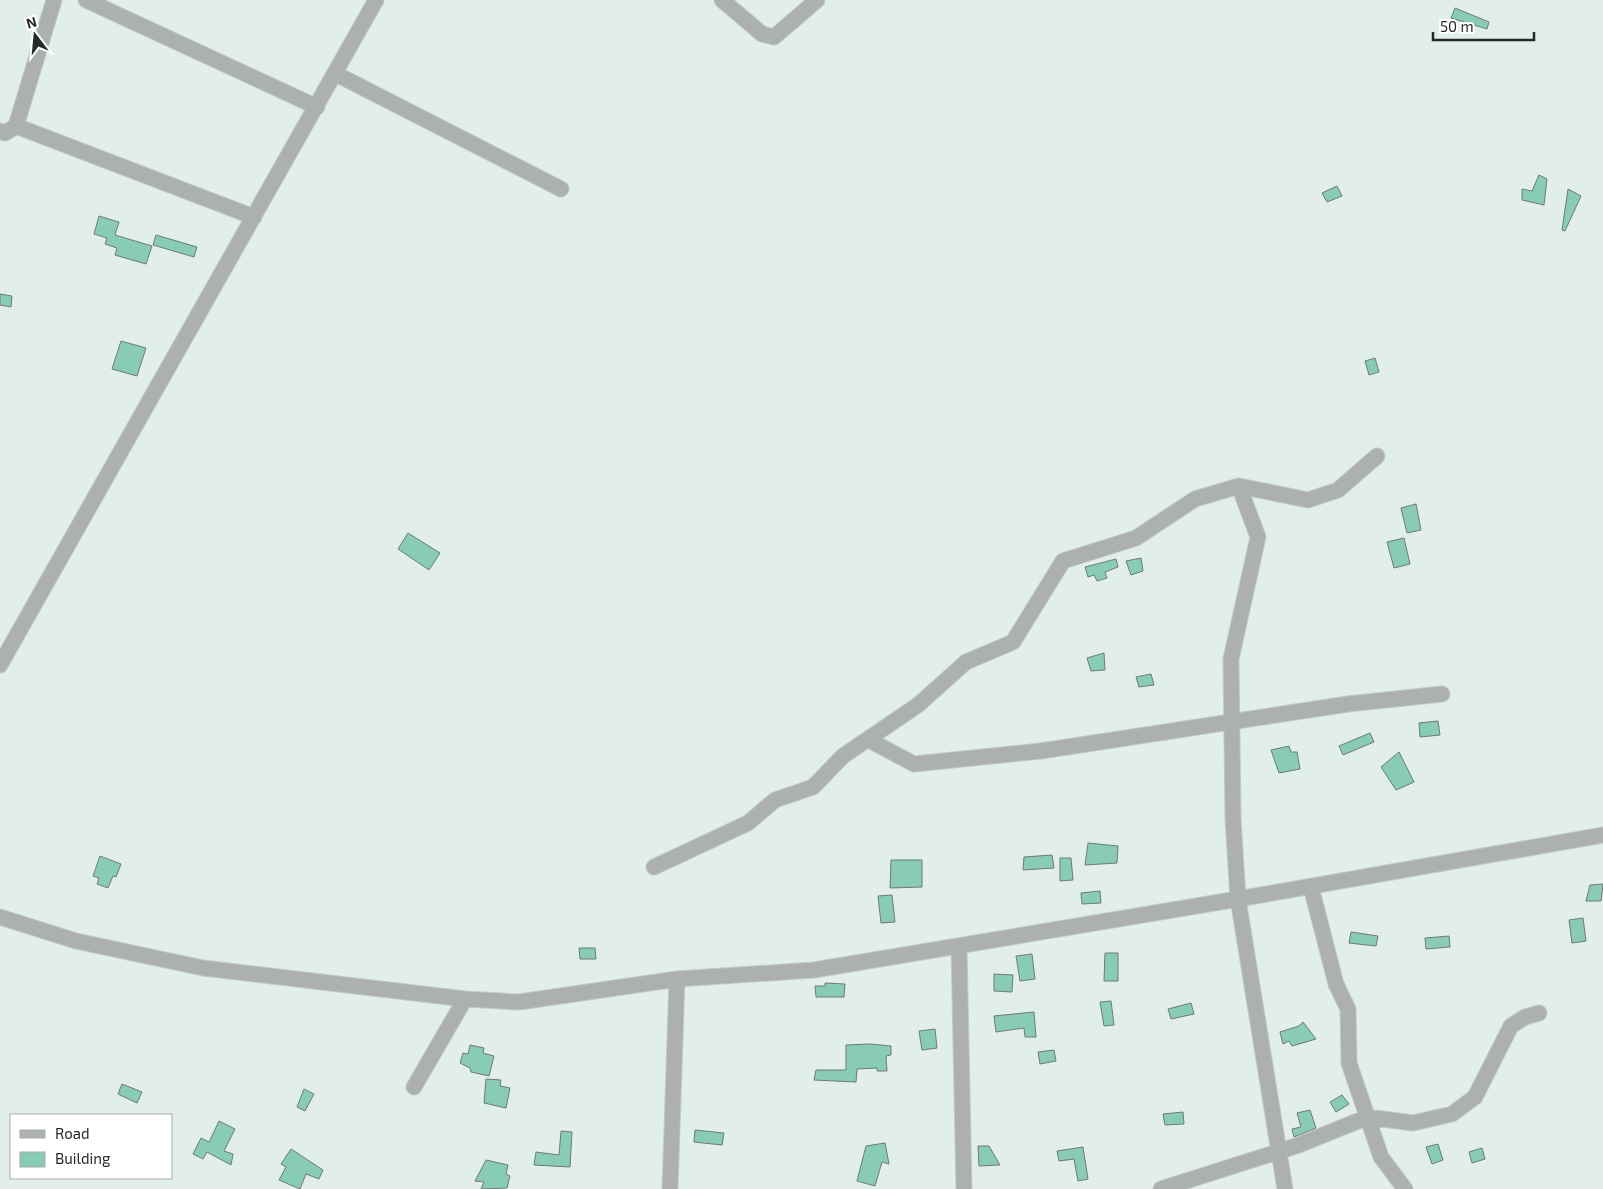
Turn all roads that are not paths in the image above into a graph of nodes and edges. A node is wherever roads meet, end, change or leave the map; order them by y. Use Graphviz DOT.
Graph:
graph roads {
  1 [pos="54,0"];
  2 [pos="86,0"];
  3 [pos="376,0"];
  4 [pos="722,0"];
  5 [pos="817,0"];
  6 [pos="336,74"];
  7 [pos="317,107"];
  8 [pos="16,126"];
  9 [pos="0,131"];
  10 [pos="561,189"];
  11 [pos="254,217"];
  12 [pos="1377,456"];
  13 [pos="1240,486"];
  14 [pos="0,665"];
  15 [pos="1442,694"];
  16 [pos="1232,723"];
  17 [pos="869,740"];
  18 [pos="1603,835"];
  19 [pos="654,867"];
  20 [pos="1311,887"];
  21 [pos="1238,900"];
  22 [pos="0,917"];
  23 [pos="959,947"];
  24 [pos="677,979"];
  25 [pos="465,1000"];
  26 [pos="1539,1013"];
  27 [pos="414,1087"];
  28 [pos="1368,1116"];
  29 [pos="1280,1151"];
  30 [pos="670,1189"];
  31 [pos="964,1189"];
  32 [pos="1161,1189"];
  33 [pos="1286,1189"];
  34 [pos="1405,1189"];
  1 -- 8 [label="street"];
  2 -- 7 [label="street"];
  3 -- 6 [label="street"];
  4 -- 5 [label="street"];
  6 -- 7 [label="street"];
  6 -- 10 [label="street"];
  7 -- 11 [label="street"];
  8 -- 9 [label="street"];
  8 -- 11 [label="street"];
  11 -- 14 [label="street"];
  12 -- 13 [label="street"];
  13 -- 16 [label="street"];
  13 -- 17 [label="street"];
  15 -- 16 [label="street"];
  16 -- 17 [label="street"];
  16 -- 21 [label="street"];
  17 -- 19 [label="street"];
  18 -- 20 [label="street"];
  20 -- 21 [label="street"];
  20 -- 28 [label="street"];
  21 -- 23 [label="street"];
  21 -- 29 [label="street"];
  22 -- 25 [label="street"];
  23 -- 24 [label="street"];
  23 -- 31 [label="street"];
  24 -- 25 [label="street"];
  24 -- 30 [label="street"];
  25 -- 27 [label="street"];
  26 -- 28 [label="street"];
  28 -- 29 [label="street"];
  28 -- 34 [label="street"];
  29 -- 32 [label="street"];
  29 -- 33 [label="street"];
}
